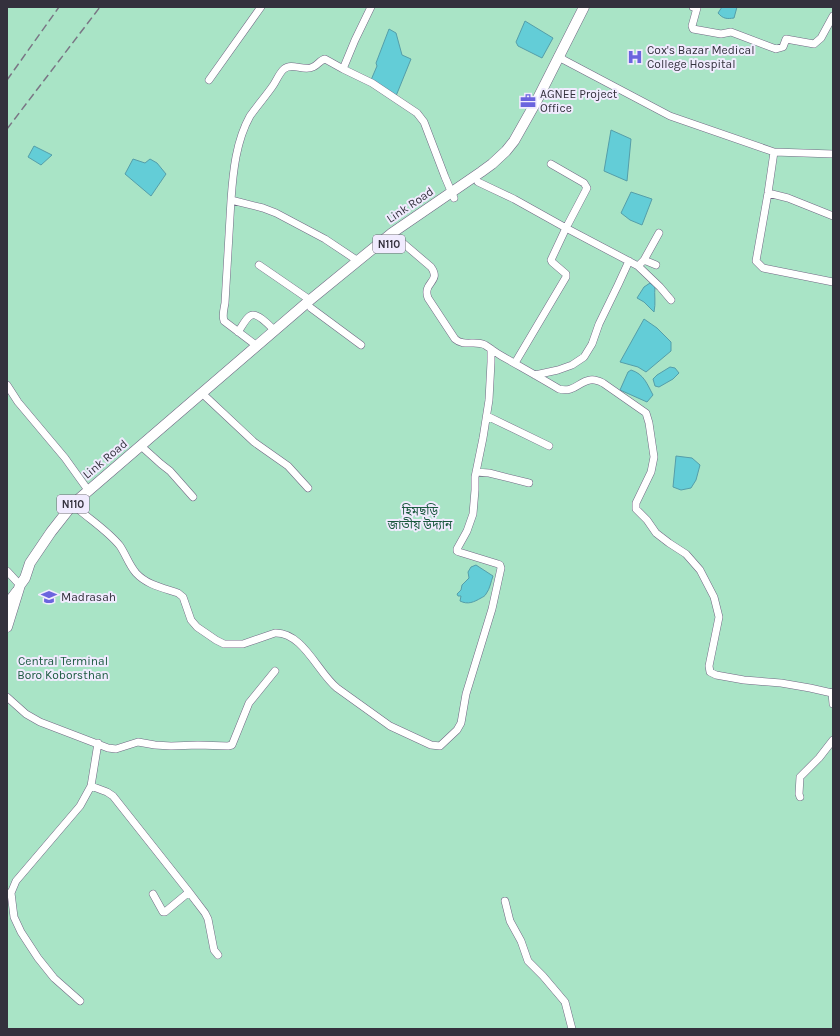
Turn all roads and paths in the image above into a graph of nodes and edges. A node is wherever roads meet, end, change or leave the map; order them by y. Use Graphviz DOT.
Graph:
graph roads {
  1 [pos="261,7"];
  2 [pos="371,7"];
  3 [pos="584,7"];
  4 [pos="591,7"];
  5 [pos="693,7"];
  6 [pos="833,16"];
  7 [pos="561,58"];
  8 [pos="343,69"];
  9 [pos="209,80"];
  10 [pos="774,152"];
  11 [pos="833,154"];
  12 [pos="551,164"];
  13 [pos="478,182"];
  14 [pos="768,193"];
  15 [pos="453,195"];
  16 [pos="231,200"];
  17 [pos="833,216"];
  18 [pos="566,228"];
  19 [pos="659,233"];
  20 [pos="397,238"];
  21 [pos="644,260"];
  22 [pos="358,261"];
  23 [pos="628,261"];
  24 [pos="259,265"];
  25 [pos="656,265"];
  26 [pos="638,266"];
  27 [pos="833,282"];
  28 [pos="671,300"];
  29 [pos="311,304"];
  30 [pos="274,330"];
  31 [pos="238,332"];
  32 [pos="361,345"];
  33 [pos="257,346"];
  34 [pos="491,349"];
  35 [pos="515,363"];
  36 [pos="535,375"];
  37 [pos="7,385"];
  38 [pos="206,397"];
  39 [pos="487,416"];
  40 [pos="549,446"];
  41 [pos="143,448"];
  42 [pos="476,472"];
  43 [pos="529,483"];
  44 [pos="308,488"];
  45 [pos="88,490"];
  46 [pos="193,497"];
  47 [pos="78,509"];
  48 [pos="7,571"];
  49 [pos="22,581"];
  50 [pos="7,595"];
  51 [pos="7,603"];
  52 [pos="7,627"];
  53 [pos="275,671"];
  54 [pos="832,693"];
  55 [pos="7,697"];
  56 [pos="833,704"];
  57 [pos="833,740"];
  58 [pos="98,743"];
  59 [pos="91,786"];
  60 [pos="800,797"];
  61 [pos="189,892"];
  62 [pos="9,893"];
  63 [pos="154,894"];
  64 [pos="505,901"];
  65 [pos="218,955"];
  66 [pos="80,1001"];
  67 [pos="572,1029"];
  1 -- 9 [label="street"];
  2 -- 8 [label="street"];
  3 -- 7 [label="highway, Link Road / N110"];
  4 -- 7 [label="highway, Link Road / N110"];
  5 -- 6 [label="street"];
  7 -- 10 [label="street"];
  7 -- 13 [label="highway, Link Road / N110"];
  7 -- 15 [label="highway, Link Road / N110"];
  8 -- 15 [label="street"];
  8 -- 16 [label="street"];
  10 -- 11 [label="street"];
  10 -- 14 [label="street"];
  12 -- 18 [label="street"];
  13 -- 15 [label="highway, Link Road / N110"];
  13 -- 18 [label="street"];
  14 -- 17 [label="street"];
  14 -- 27 [label="street"];
  15 -- 20 [label="highway, Link Road / N110"];
  15 -- 22 [label="highway, Link Road / N110"];
  16 -- 22 [label="street"];
  16 -- 31 [label="street"];
  18 -- 23 [label="street"];
  18 -- 35 [label="street"];
  19 -- 21 [label="street"];
  20 -- 29 [label="highway, Link Road / N110"];
  20 -- 34 [label="street"];
  21 -- 25 [label="street"];
  21 -- 26 [label="street"];
  22 -- 29 [label="highway, Link Road / N110"];
  23 -- 26 [label="street"];
  23 -- 36 [label="street"];
  24 -- 29 [label="street"];
  26 -- 28 [label="street"];
  29 -- 30 [label="highway, Link Road / N110"];
  29 -- 32 [label="street"];
  29 -- 38 [label="highway, Link Road / N110"];
  30 -- 31 [label="street"];
  30 -- 33 [label="highway, Link Road / N110"];
  31 -- 33 [label="street"];
  33 -- 41 [label="highway, Link Road / N110"];
  34 -- 35 [label="street"];
  34 -- 39 [label="street"];
  35 -- 36 [label="street"];
  36 -- 54 [label="street"];
  37 -- 45 [label="street"];
  38 -- 41 [label="highway, Link Road / N110"];
  38 -- 44 [label="street"];
  39 -- 40 [label="street"];
  39 -- 42 [label="street"];
  41 -- 45 [label="highway, Link Road / N110"];
  41 -- 46 [label="street"];
  41 -- 47 [label="highway, Link Road / N110"];
  42 -- 43 [label="street"];
  42 -- 47 [label="street"];
  45 -- 49 [label="highway, Link Road / N110"];
  47 -- 49 [label="highway, Link Road / N110"];
  48 -- 49 [label="street"];
  49 -- 50 [label="main road"];
  49 -- 51 [label="main road"];
  49 -- 52 [label="highway, N110"];
  53 -- 58 [label="street"];
  54 -- 56 [label="street"];
  55 -- 58 [label="street"];
  57 -- 60 [label="street"];
  58 -- 59 [label="street"];
  59 -- 61 [label="street"];
  59 -- 62 [label="street"];
  61 -- 63 [label="street"];
  61 -- 65 [label="street"];
  62 -- 66 [label="street"];
  64 -- 67 [label="street"];
}
